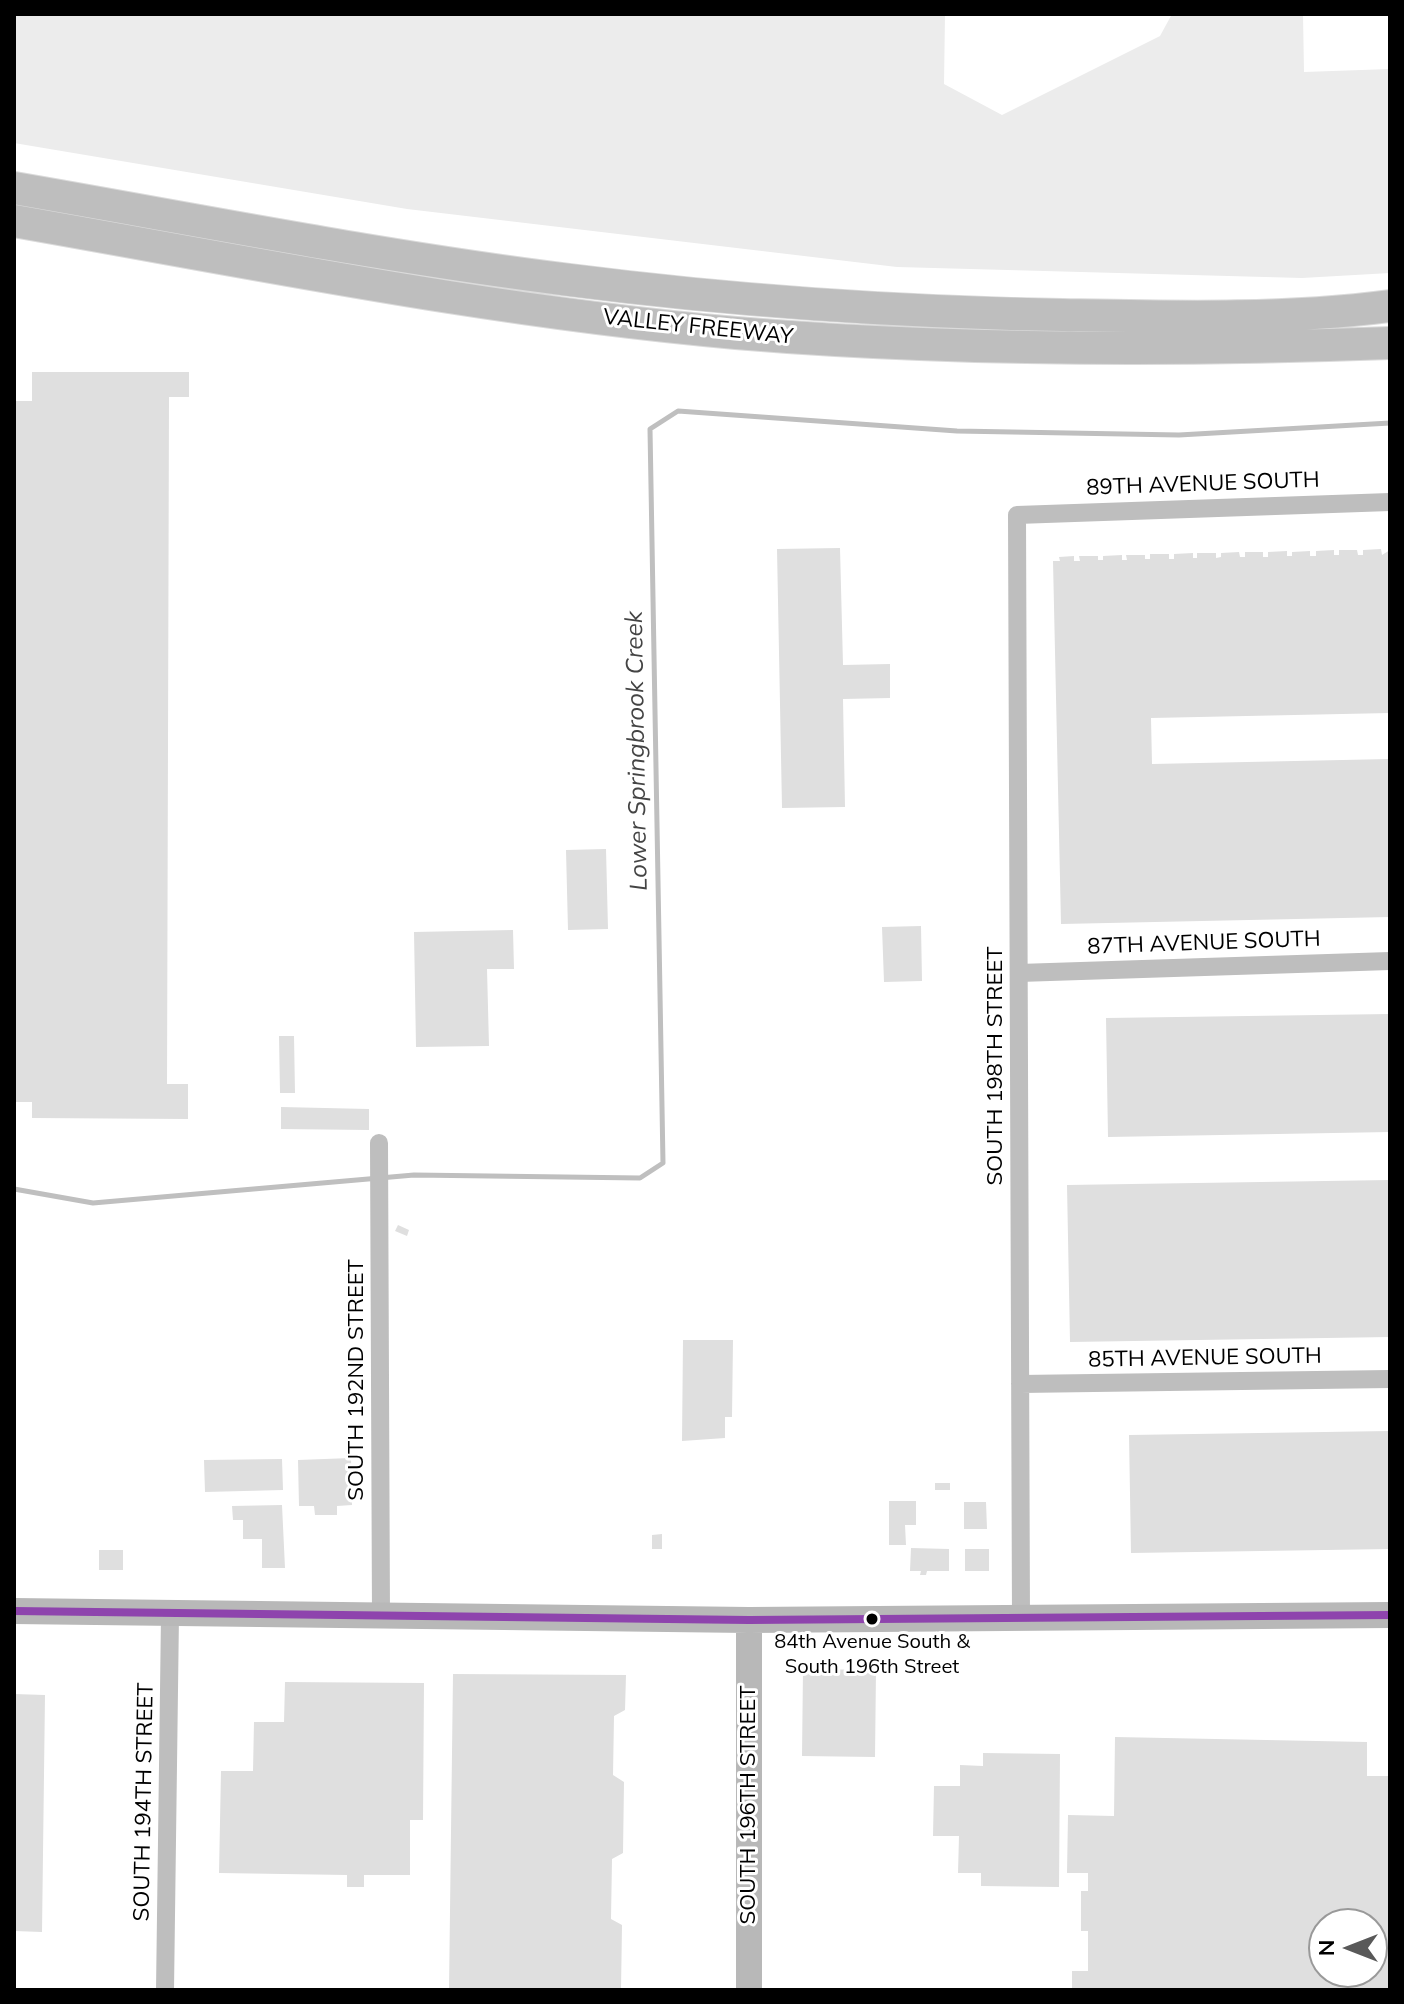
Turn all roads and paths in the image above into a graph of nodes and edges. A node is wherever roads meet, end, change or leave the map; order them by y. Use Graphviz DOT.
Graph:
graph roads {
  1 [pos="14,174"];
  2 [pos="14,188"];
  3 [pos="14,221"];
  4 [pos="1390,298"];
  5 [pos="1390,306"];
  6 [pos="1390,343"];
  7 [pos="1390,502"];
  8 [pos="1017,515"];
  9 [pos="1390,961"];
  10 [pos="1019,973"];
  11 [pos="379,1143"];
  12 [pos="1390,1379"];
  13 [pos="1020,1384"];
  14 [pos="14,1611"];
  15 [pos="170,1615"];
  16 [pos="1390,1615"];
  17 [pos="381,1617"];
  18 [pos="1021,1618"];
  19 [pos="749,1620"];
  20 [pos="165,1990"];
  21 [pos="749,1990"];
  1 -- 4 [label="highway"];
  2 -- 5 [label="highway"];
  3 -- 6 [label="highway, VALLEY FREEWAY"];
  7 -- 8 [label="street, 89TH AVENUE SOUTH"];
  8 -- 10 [label="street, SOUTH 198TH STREET"];
  9 -- 10 [label="street, 87TH AVENUE SOUTH"];
  10 -- 13 [label="street, SOUTH 198TH STREET"];
  11 -- 17 [label="street, SOUTH 192ND STREET"];
  12 -- 13 [label="street, 85TH AVENUE SOUTH"];
  13 -- 18 [label="street, SOUTH 198TH STREET"];
  14 -- 15 [label="main road"];
  15 -- 17 [label="main road"];
  15 -- 20 [label="street, SOUTH 194TH STREET"];
  16 -- 18 [label="main road"];
  17 -- 19 [label="main road"];
  18 -- 19 [label="main road"];
  19 -- 21 [label="main road, SOUTH 196TH STREET"];
}
